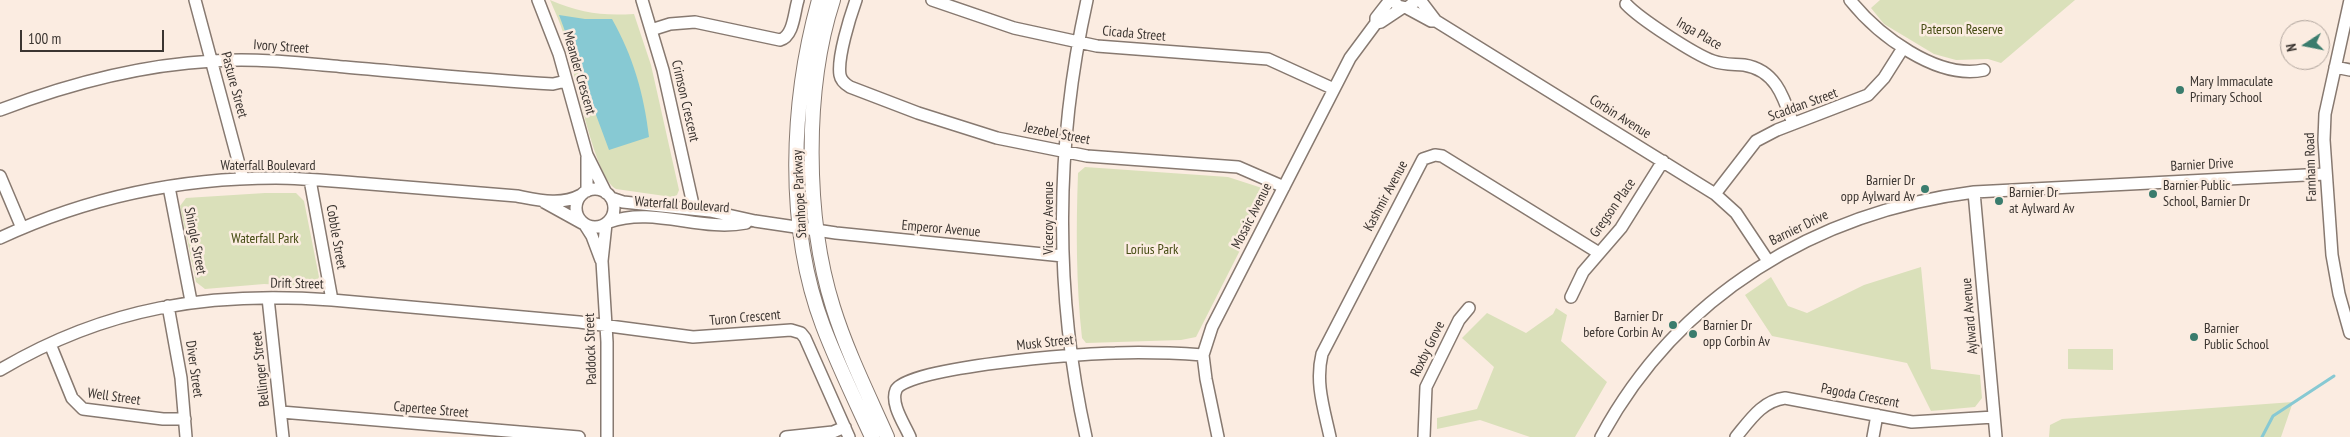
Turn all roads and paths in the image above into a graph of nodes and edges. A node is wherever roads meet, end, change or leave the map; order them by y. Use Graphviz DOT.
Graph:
graph roads {
  1 [pos="195,0"];
  2 [pos="538,0"];
  3 [pos="642,0"];
  4 [pos="798,0"];
  5 [pos="819,0"];
  6 [pos="833,0"];
  7 [pos="856,0"];
  8 [pos="932,0"];
  9 [pos="1087,0"];
  10 [pos="1391,0"];
  11 [pos="1419,0"];
  12 [pos="1850,0"];
  13 [pos="2350,0"];
  14 [pos="1626,4"];
  15 [pos="1405,8"];
  16 [pos="1436,21"];
  17 [pos="1376,23"];
  18 [pos="651,30"];
  19 [pos="1078,42"];
  20 [pos="1903,48"];
  21 [pos="212,61"];
  22 [pos="2335,67"];
  23 [pos="1984,70"];
  24 [pos="2350,70"];
  25 [pos="566,81"];
  26 [pos="1334,89"];
  27 [pos="0,110"];
  28 [pos="1793,124"];
  29 [pos="1064,151"];
  30 [pos="587,155"];
  31 [pos="1662,161"];
  32 [pos="2325,174"];
  33 [pos="0,176"];
  34 [pos="243,179"];
  35 [pos="310,180"];
  36 [pos="169,187"];
  37 [pos="1284,187"];
  38 [pos="1974,192"];
  39 [pos="584,193"];
  40 [pos="1715,194"];
  41 [pos="608,195"];
  42 [pos="544,202"];
  43 [pos="694,209"];
  44 [pos="754,221"];
  45 [pos="607,223"];
  46 [pos="584,224"];
  47 [pos="22,228"];
  48 [pos="800,228"];
  49 [pos="816,231"];
  50 [pos="0,238"];
  51 [pos="1599,253"];
  52 [pos="1063,256"];
  53 [pos="602,261"];
  54 [pos="1768,261"];
  55 [pos="1571,297"];
  56 [pos="268,298"];
  57 [pos="332,300"];
  58 [pos="191,302"];
  59 [pos="168,306"];
  60 [pos="1469,308"];
  61 [pos="606,325"];
  62 [pos="2350,333"];
  63 [pos="50,344"];
  64 [pos="1071,355"];
  65 [pos="1203,355"];
  66 [pos="0,370"];
  67 [pos="281,412"];
  68 [pos="1877,415"];
  69 [pos="1994,417"];
  70 [pos="185,419"];
  71 [pos="847,432"];
  72 [pos="186,437"];
  73 [pos="283,437"];
  74 [pos="579,437"];
  75 [pos="607,437"];
  76 [pos="786,437"];
  77 [pos="872,437"];
  78 [pos="887,437"];
  79 [pos="910,437"];
  80 [pos="1086,437"];
  81 [pos="1218,437"];
  82 [pos="1330,437"];
  83 [pos="1424,437"];
  84 [pos="1601,437"];
  85 [pos="1736,437"];
  86 [pos="1873,437"];
  87 [pos="1996,437"];
  1 -- 21 [label="street, Pasture Street"];
  2 -- 25 [label="street, Meander Crescent"];
  3 -- 18 [label="street, Crimson Crescent"];
  4 -- 18 [label="street"];
  5 -- 48 [label="main road, Stanhope Parkway"];
  6 -- 49 [label="main road, Stanhope Parkway"];
  7 -- 29 [label="street, Jezebel Street"];
  8 -- 19 [label="street, Cicada Street"];
  9 -- 19 [label="street, Viceroy Avenue"];
  10 -- 15 [label="street, Corbin Avenue"];
  10 -- 17 [label="street, Mosaic Avenue"];
  11 -- 15 [label="street, Mosaic Avenue"];
  11 -- 16 [label="street, Corbin Avenue"];
  12 -- 20 [label="street"];
  13 -- 22 [label="street, Farnham Road"];
  14 -- 28 [label="street, Inga Place"];
  15 -- 16 [label="street, Corbin Avenue"];
  15 -- 17 [label="street, Mosaic Avenue"];
  16 -- 31 [label="street, Corbin Avenue"];
  17 -- 26 [label="street, Mosaic Avenue"];
  18 -- 43 [label="street, Crimson Crescent"];
  19 -- 26 [label="street, Cicada Street"];
  19 -- 29 [label="street, Viceroy Avenue"];
  20 -- 23 [label="street"];
  20 -- 28 [label="street, Scaddan Street"];
  21 -- 25 [label="street, Ivory Street"];
  21 -- 27 [label="street, Ivory Street"];
  21 -- 34 [label="street, Pasture Street"];
  22 -- 24 [label="street"];
  22 -- 32 [label="street, Farnham Road"];
  25 -- 30 [label="street, Meander Crescent"];
  26 -- 37 [label="street, Mosaic Avenue"];
  28 -- 40 [label="street, Scaddan Street"];
  29 -- 37 [label="street, Jezebel Street"];
  29 -- 52 [label="street, Viceroy Avenue"];
  30 -- 39 [label="street, Meander Crescent"];
  30 -- 41 [label="street, Meander Crescent"];
  31 -- 40 [label="street, Corbin Avenue"];
  31 -- 51 [label="street, Gregson Place"];
  32 -- 38 [label="street, Barnier Drive"];
  32 -- 62 [label="street, Farnham Road"];
  33 -- 47 [label="street"];
  34 -- 35 [label="street, Waterfall Boulevard"];
  34 -- 36 [label="street, Waterfall Boulevard"];
  35 -- 42 [label="street, Waterfall Boulevard"];
  35 -- 57 [label="street, Cobble Street"];
  36 -- 47 [label="street, Waterfall Boulevard"];
  36 -- 58 [label="street, Shingle Street"];
  37 -- 65 [label="street, Mosaic Avenue"];
  38 -- 54 [label="street, Barnier Drive"];
  38 -- 69 [label="street, Aylward Avenue"];
  39 -- 41 [label="street"];
  39 -- 42 [label="street, Waterfall Boulevard"];
  39 -- 46 [label="street"];
  40 -- 54 [label="street, Corbin Avenue"];
  41 -- 43 [label="street, Waterfall Boulevard"];
  41 -- 45 [label="street"];
  42 -- 46 [label="street, Waterfall Boulevard"];
  43 -- 44 [label="street, Waterfall Boulevard"];
  44 -- 45 [label="street, Waterfall Boulevard"];
  44 -- 48 [label="street, Waterfall Boulevard"];
  45 -- 46 [label="street"];
  45 -- 53 [label="street, Paddock Street"];
  46 -- 53 [label="street, Paddock Street"];
  47 -- 50 [label="street, Waterfall Boulevard"];
  48 -- 49 [label="street, Waterfall Boulevard"];
  48 -- 77 [label="main road, Stanhope Parkway"];
  49 -- 52 [label="street, Emperor Avenue"];
  49 -- 78 [label="main road, Stanhope Parkway"];
  51 -- 55 [label="street, Gregson Place"];
  51 -- 82 [label="street, Kashmir Avenue"];
  52 -- 64 [label="street, Viceroy Avenue"];
  53 -- 61 [label="street, Paddock Street"];
  54 -- 84 [label="street, Barnier Drive"];
  56 -- 57 [label="street, Drift Street"];
  56 -- 58 [label="street, Drift Street"];
  56 -- 67 [label="street, Bellinger Street"];
  57 -- 61 [label="street, Drift Street"];
  58 -- 59 [label="street, Drift Street"];
  59 -- 63 [label="street, Drift Street"];
  59 -- 70 [label="street, Diver Street"];
  60 -- 83 [label="street, Roxby Grove"];
  61 -- 71 [label="street, Turon Crescent"];
  61 -- 75 [label="street, Paddock Street"];
  63 -- 66 [label="street, Drift Street"];
  63 -- 70 [label="street, Well Street"];
  64 -- 65 [label="street, Musk Street"];
  64 -- 79 [label="street, Musk Street"];
  64 -- 80 [label="street, Viceroy Avenue"];
  65 -- 81 [label="street, Mosaic Avenue"];
  67 -- 73 [label="street, Bellinger Street"];
  67 -- 74 [label="street, Capertee Street"];
  68 -- 69 [label="street, Pagoda Crescent"];
  68 -- 85 [label="street, Pagoda Crescent"];
  68 -- 86 [label="street"];
  69 -- 87 [label="street, Aylward Avenue"];
  70 -- 72 [label="street, Diver Street"];
  71 -- 76 [label="street"];
}
